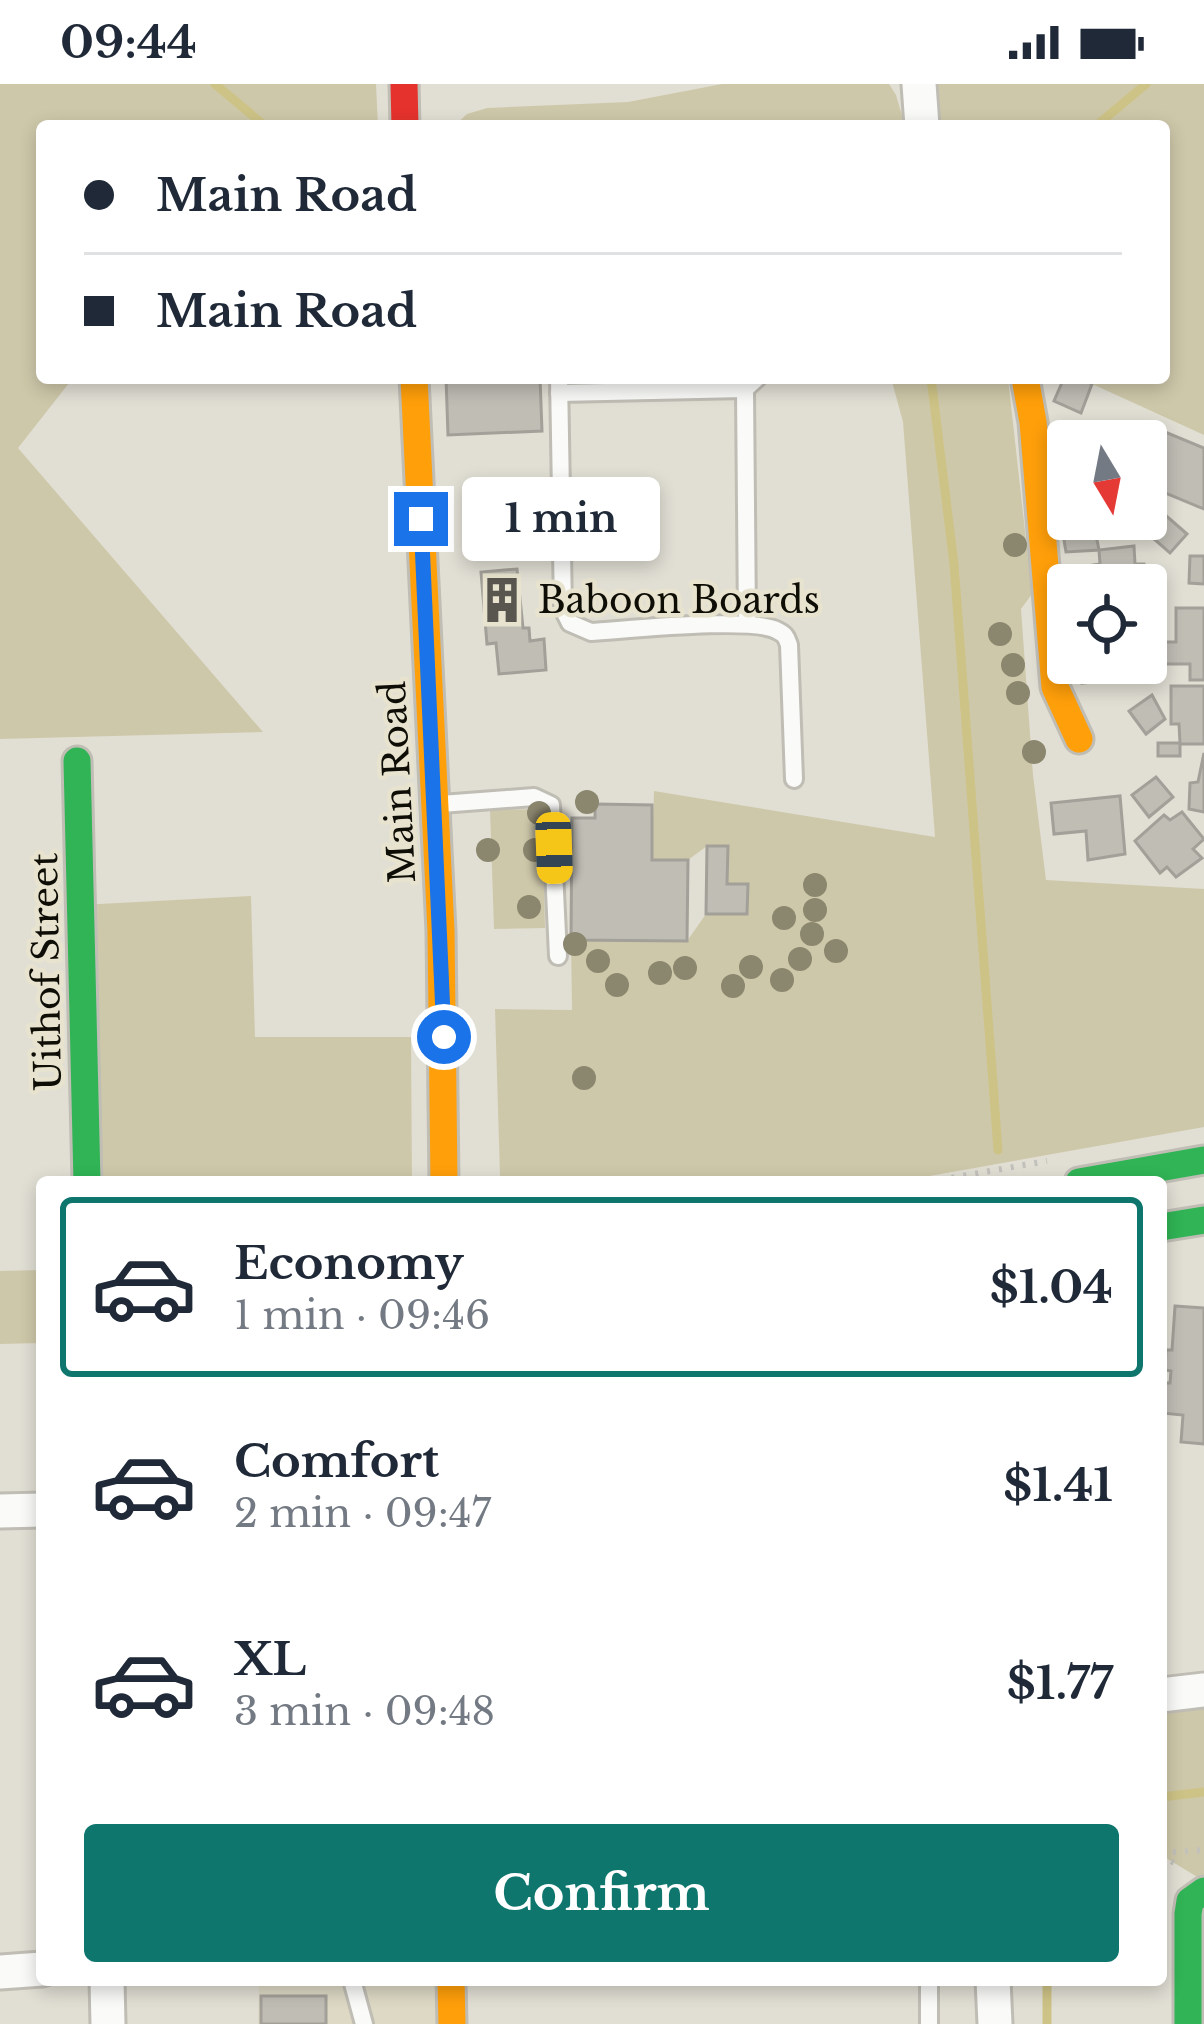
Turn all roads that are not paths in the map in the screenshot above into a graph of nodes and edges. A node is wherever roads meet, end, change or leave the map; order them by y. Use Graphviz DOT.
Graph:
graph roads {
  1 [pos="428,84"];
  2 [pos="920,84"];
  3 [pos="404,85"];
  4 [pos="405,120"];
  5 [pos="922,120"];
  6 [pos="414,384"];
  7 [pos="655,384"];
  8 [pos="751,384"];
  9 [pos="1026,384"];
  10 [pos="559,385"];
  11 [pos="747,624"];
  12 [pos="1079,739"];
  13 [pos="77,761"];
  14 [pos="794,779"];
  15 [pos="434,804"];
  16 [pos="558,956"];
  17 [pos="1204,1160"];
  18 [pos="87,1176"];
  19 [pos="444,1176"];
  20 [pos="1113,1176"];
  21 [pos="1204,1220"];
  22 [pos="1167,1226"];
  23 [pos="0,1510"];
  24 [pos="36,1510"];
  25 [pos="1204,1690"];
  26 [pos="1167,1694"];
  27 [pos="1204,1891"];
  28 [pos="36,1969"];
  29 [pos="0,1972"];
  30 [pos="107,1986"];
  31 [pos="354,1986"];
  32 [pos="451,1986"];
  33 [pos="928,1986"];
  34 [pos="993,1986"];
  35 [pos="107,2024"];
  36 [pos="364,2024"];
  37 [pos="452,2024"];
  38 [pos="929,2024"];
  39 [pos="995,2024"];
  40 [pos="1188,2024"];
  1 -- 3 [label="street"];
  2 -- 5 [label="street"];
  3 -- 4 [label="main road"];
  6 -- 15 [label="main road, Main Road"];
  7 -- 10 [label="lane"];
  8 -- 11 [label="lane"];
  9 -- 12 [label="main road"];
  10 -- 11 [label="lane"];
  11 -- 14 [label="lane"];
  13 -- 18 [label="main road, Uithof Street"];
  15 -- 16 [label="lane"];
  15 -- 19 [label="main road, Main Road"];
  17 -- 20 [label="main road"];
  21 -- 22 [label="main road"];
  23 -- 24 [label="street"];
  25 -- 26 [label="street"];
  27 -- 40 [label="main road"];
  28 -- 29 [label="street"];
  30 -- 35 [label="street"];
  31 -- 36 [label="lane"];
  32 -- 37 [label="main road"];
  33 -- 38 [label="lane"];
  34 -- 39 [label="street"];
}
